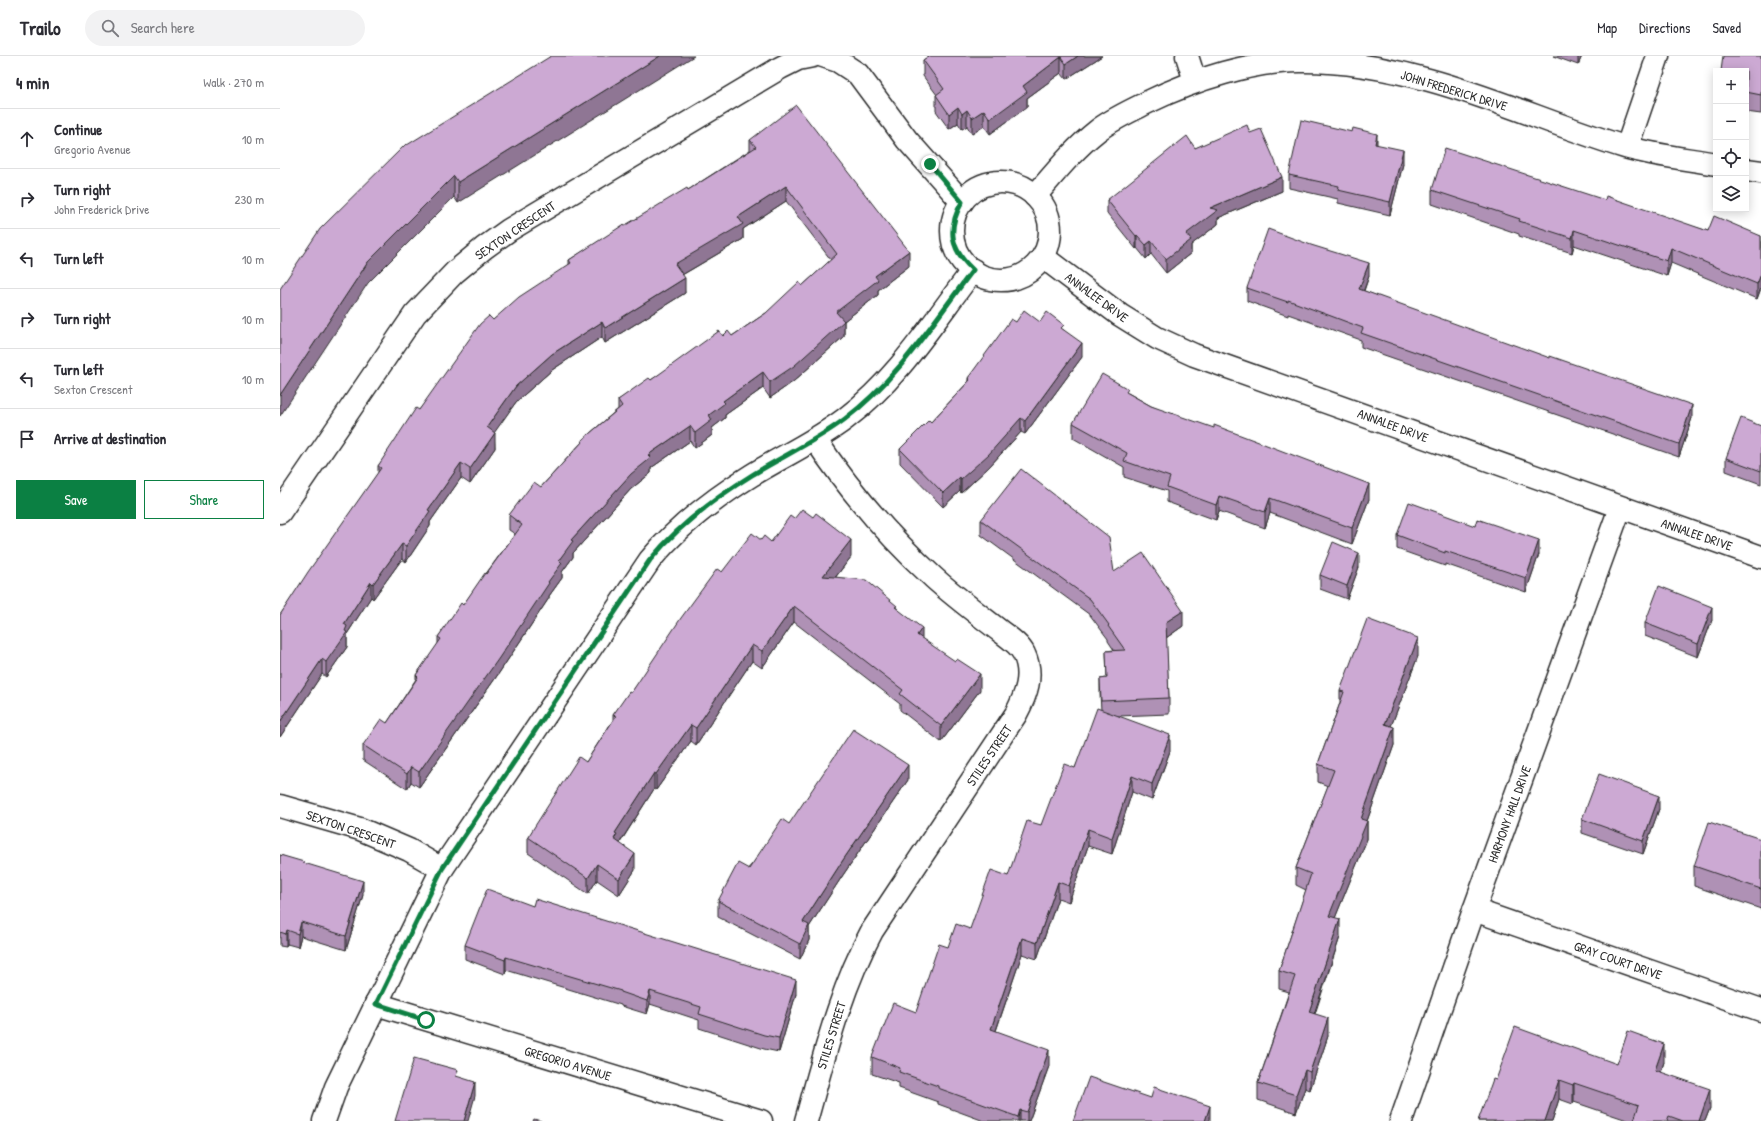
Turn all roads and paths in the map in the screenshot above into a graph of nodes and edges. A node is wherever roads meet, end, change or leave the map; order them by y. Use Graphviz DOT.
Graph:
graph roads {
  1 [pos="813,56"];
  2 [pos="823,56"];
  3 [pos="1187,56"];
  4 [pos="1658,56"];
  5 [pos="1195,81"];
  6 [pos="1627,148"];
  7 [pos="1713,163"];
  8 [pos="1749,170"];
  9 [pos="1761,172"];
  10 [pos="1035,196"];
  11 [pos="962,202"];
  12 [pos="1043,257"];
  13 [pos="973,270"];
  14 [pos="815,440"];
  15 [pos="1620,508"];
  16 [pos="280,512"];
  17 [pos="1761,557"];
  18 [pos="280,806"];
  19 [pos="442,869"];
  20 [pos="1474,910"];
  21 [pos="376,1004"];
  22 [pos="1761,1010"];
  23 [pos="324,1121"];
  24 [pos="761,1121"];
  25 [pos="806,1121"];
  26 [pos="1401,1121"];
  1 -- 16 [label="street, SEXTON CRESCENT"];
  2 -- 11 [label="street"];
  3 -- 5 [label="street"];
  4 -- 6 [label="street"];
  5 -- 6 [label="street, JOHN FREDERICK DRIVE"];
  5 -- 10 [label="street, JOHN FREDERICK DRIVE"];
  6 -- 7 [label="street, JOHN FREDERICK DRIVE"];
  8 -- 9 [label="street"];
  10 -- 11 [label="street"];
  10 -- 12 [label="street"];
  11 -- 13 [label="street"];
  12 -- 13 [label="street"];
  12 -- 15 [label="street, ANNALEE DRIVE"];
  13 -- 14 [label="street"];
  14 -- 19 [label="street"];
  14 -- 25 [label="street, STILES STREET"];
  15 -- 17 [label="street, ANNALEE DRIVE"];
  15 -- 20 [label="street, HARMONY HALL DRIVE"];
  18 -- 19 [label="street, SEXTON CRESCENT"];
  19 -- 21 [label="street"];
  20 -- 22 [label="street, GRAY COURT DRIVE"];
  20 -- 26 [label="street, HARMONY HALL DRIVE"];
  21 -- 23 [label="street"];
  21 -- 24 [label="street, GREGORIO AVENUE"];
}
